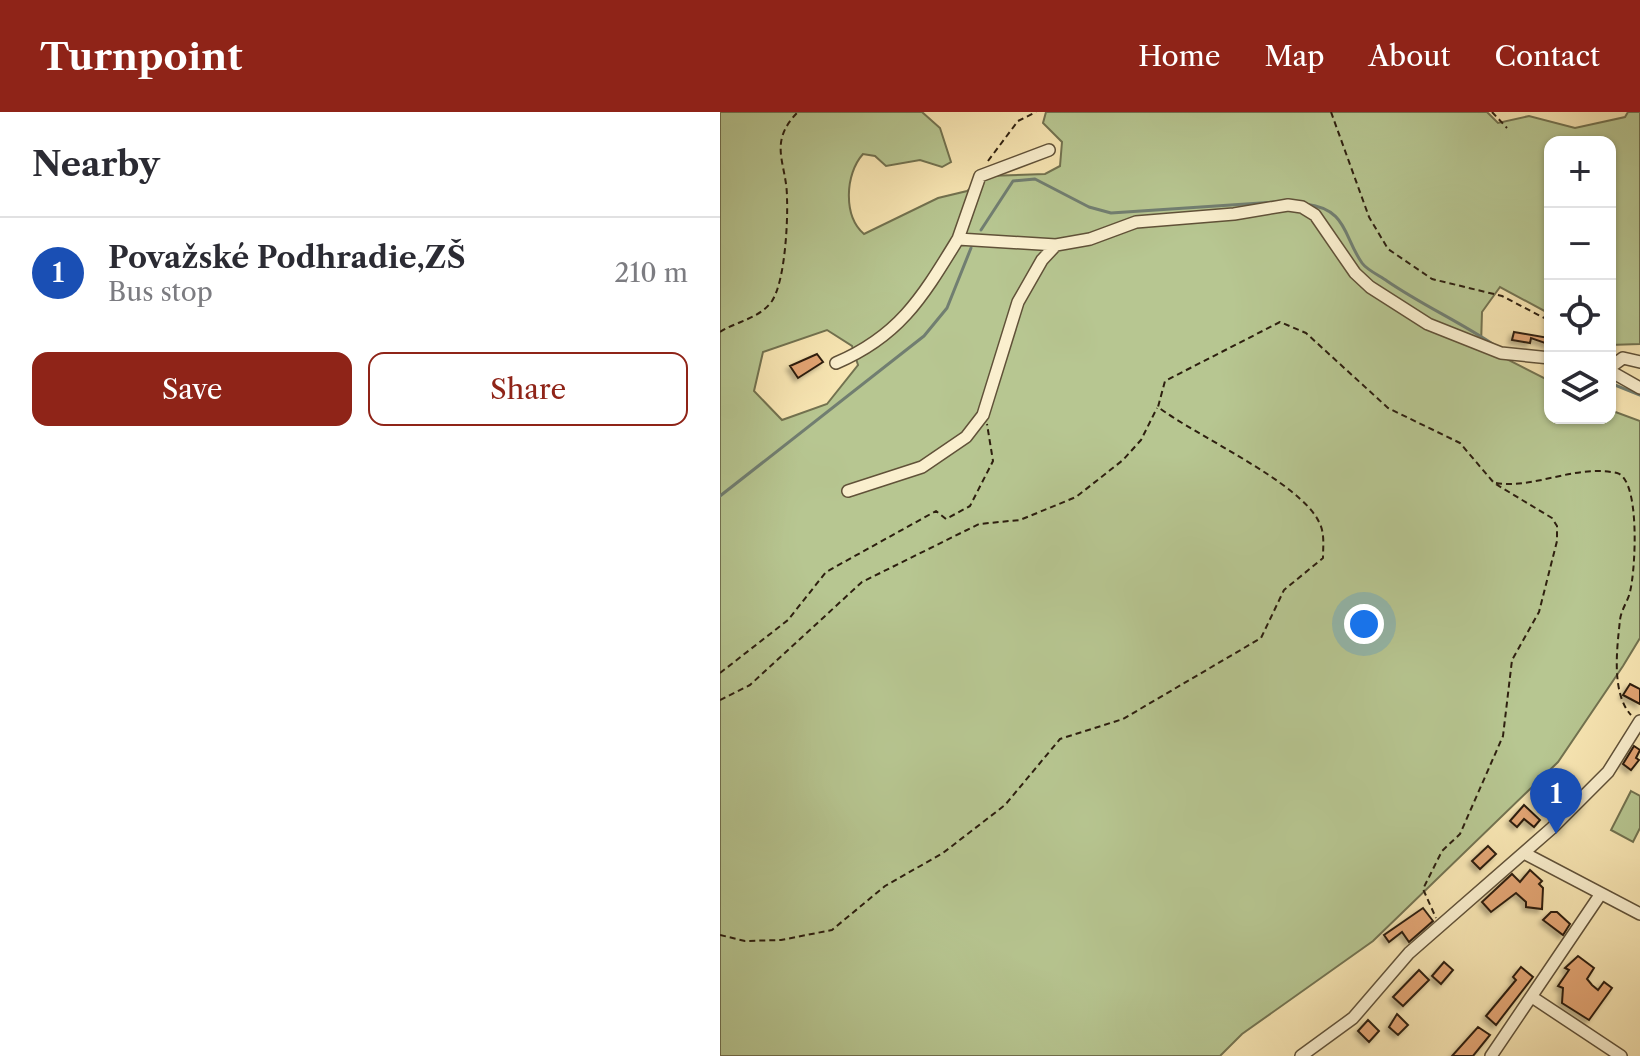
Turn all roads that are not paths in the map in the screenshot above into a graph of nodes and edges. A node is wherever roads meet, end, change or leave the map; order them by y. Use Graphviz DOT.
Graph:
graph roads {
  1 [pos="1049,150"];
  2 [pos="958,239"];
  3 [pos="1056,245"];
  4 [pos="1544,357"];
  5 [pos="1640,362"];
  6 [pos="836,363"];
  7 [pos="1616,364"];
  8 [pos="1616,371"];
  9 [pos="1640,388"];
  10 [pos="848,491"];
  11 [pos="1639,726"];
  12 [pos="1524,853"];
  13 [pos="1600,895"];
  14 [pos="1640,914"];
  15 [pos="1532,997"];
  16 [pos="1301,1056"];
  17 [pos="1491,1056"];
  18 [pos="1621,1056"];
  1 -- 2 [label="street"];
  2 -- 3 [label="street"];
  2 -- 6 [label="street"];
  3 -- 4 [label="street"];
  3 -- 10 [label="street"];
  5 -- 7 [label="street"];
  8 -- 9 [label="street"];
  11 -- 12 [label="street"];
  12 -- 13 [label="street"];
  12 -- 16 [label="street"];
  13 -- 14 [label="street"];
  13 -- 15 [label="street"];
  15 -- 17 [label="street"];
  15 -- 18 [label="street"];
}
